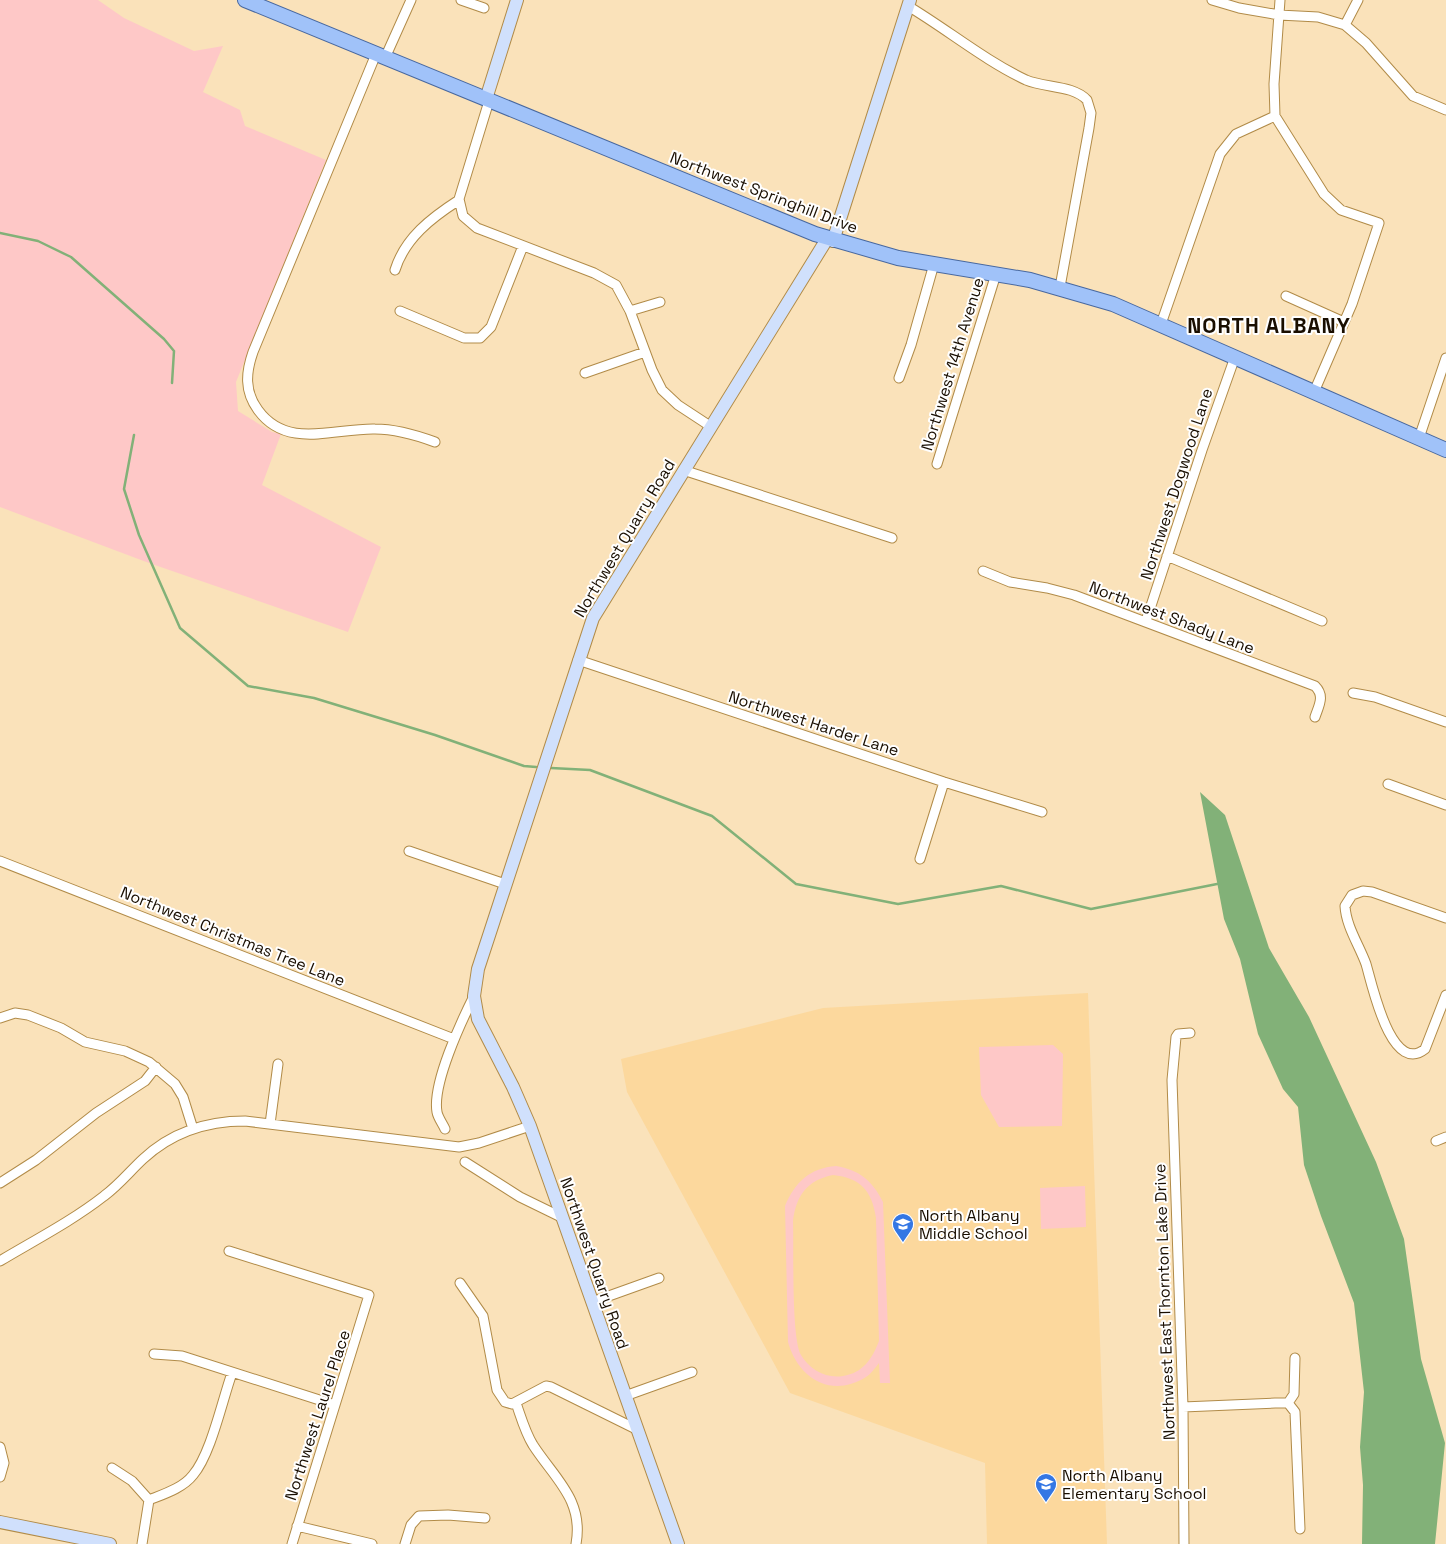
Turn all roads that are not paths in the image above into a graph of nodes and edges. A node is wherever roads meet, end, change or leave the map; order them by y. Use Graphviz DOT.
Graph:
graph roads {
  1 [pos="245,0"];
  2 [pos="411,0"];
  3 [pos="461,0"];
  4 [pos="517,0"];
  5 [pos="1212,0"];
  6 [pos="1280,0"];
  7 [pos="1358,0"];
  8 [pos="909,3"];
  9 [pos="484,8"];
  10 [pos="1279,15"];
  11 [pos="1344,25"];
  12 [pos="380,56"];
  13 [pos="488,100"];
  14 [pos="1446,110"];
  15 [pos="1275,116"];
  16 [pos="459,200"];
  17 [pos="830,240"];
  18 [pos="523,246"];
  19 [pos="934,264"];
  20 [pos="395,270"];
  21 [pos="996,274"];
  22 [pos="1060,287"];
  23 [pos="1286,296"];
  24 [pos="660,302"];
  25 [pos="400,311"];
  26 [pos="630,311"];
  27 [pos="1344,322"];
  28 [pos="1161,324"];
  29 [pos="644,352"];
  30 [pos="1235,357"];
  31 [pos="1446,358"];
  32 [pos="585,373"];
  33 [pos="898,378"];
  34 [pos="1314,392"];
  35 [pos="710,426"];
  36 [pos="1419,438"];
  37 [pos="435,442"];
  38 [pos="1446,450"];
  39 [pos="937,464"];
  40 [pos="683,470"];
  41 [pos="892,538"];
  42 [pos="1167,556"];
  43 [pos="983,571"];
  44 [pos="1146,621"];
  45 [pos="1322,621"];
  46 [pos="578,660"];
  47 [pos="1353,693"];
  48 [pos="1315,718"];
  49 [pos="1446,722"];
  50 [pos="944,782"];
  51 [pos="1388,784"];
  52 [pos="1446,805"];
  53 [pos="1042,812"];
  54 [pos="410,851"];
  55 [pos="920,859"];
  56 [pos="0,861"];
  57 [pos="505,884"];
  58 [pos="1446,918"];
  59 [pos="474,996"];
  60 [pos="1445,999"];
  61 [pos="0,1018"];
  62 [pos="1190,1033"];
  63 [pos="454,1040"];
  64 [pos="278,1064"];
  65 [pos="156,1067"];
  66 [pos="270,1124"];
  67 [pos="530,1126"];
  68 [pos="193,1129"];
  69 [pos="445,1130"];
  70 [pos="1446,1137"];
  71 [pos="1436,1141"];
  72 [pos="465,1162"];
  73 [pos="0,1183"];
  74 [pos="561,1217"];
  75 [pos="230,1251"];
  76 [pos="0,1262"];
  77 [pos="658,1278"];
  78 [pos="460,1283"];
  79 [pos="592,1302"];
  80 [pos="154,1354"];
  81 [pos="1295,1358"];
  82 [pos="692,1372"];
  83 [pos="232,1373"];
  84 [pos="626,1396"];
  85 [pos="516,1403"];
  86 [pos="1288,1403"];
  87 [pos="335,1405"];
  88 [pos="1183,1407"];
  89 [pos="638,1430"];
  90 [pos="0,1447"];
  91 [pos="112,1468"];
  92 [pos="0,1477"];
  93 [pos="149,1500"];
  94 [pos="485,1518"];
  95 [pos="0,1522"];
  96 [pos="297,1526"];
  97 [pos="1300,1529"];
  98 [pos="142,1542"];
  99 [pos="110,1544"];
  100 [pos="292,1544"];
  101 [pos="372,1544"];
  102 [pos="405,1544"];
  103 [pos="576,1544"];
  104 [pos="678,1544"];
  105 [pos="1184,1544"];
  1 -- 12 [label="main road, Northwest Springhill Drive"];
  2 -- 12 [label="street"];
  3 -- 9 [label="street"];
  4 -- 13 [label="street"];
  5 -- 10 [label="street"];
  6 -- 10 [label="street"];
  7 -- 11 [label="street"];
  8 -- 17 [label="street, Northwest Quarry Road"];
  8 -- 22 [label="street"];
  10 -- 11 [label="street"];
  10 -- 15 [label="street"];
  11 -- 14 [label="street"];
  12 -- 13 [label="main road, Northwest Springhill Drive"];
  12 -- 37 [label="street"];
  13 -- 16 [label="street"];
  13 -- 17 [label="main road, Northwest Springhill Drive"];
  15 -- 27 [label="street"];
  15 -- 28 [label="street"];
  16 -- 18 [label="street"];
  16 -- 20 [label="street"];
  17 -- 19 [label="main road, Northwest Springhill Drive"];
  17 -- 35 [label="street, Northwest Quarry Road"];
  18 -- 25 [label="street"];
  18 -- 26 [label="street"];
  19 -- 21 [label="main road, Northwest Springhill Drive"];
  19 -- 33 [label="street"];
  21 -- 22 [label="main road, Northwest Springhill Drive"];
  21 -- 39 [label="street, Northwest 14th Avenue"];
  22 -- 28 [label="main road, Northwest Springhill Drive"];
  23 -- 27 [label="street"];
  24 -- 26 [label="street"];
  26 -- 29 [label="street"];
  27 -- 34 [label="street"];
  28 -- 30 [label="main road, Northwest Springhill Drive"];
  29 -- 32 [label="street"];
  29 -- 35 [label="street"];
  30 -- 34 [label="main road, Northwest Springhill Drive"];
  30 -- 42 [label="street, Northwest Dogwood Lane"];
  31 -- 36 [label="street"];
  34 -- 36 [label="main road, Northwest Springhill Drive"];
  35 -- 40 [label="street, Northwest Quarry Road"];
  36 -- 38 [label="main road, Northwest Springhill Drive"];
  40 -- 41 [label="street"];
  40 -- 46 [label="street, Northwest Quarry Road"];
  42 -- 44 [label="street, Northwest Dogwood Lane"];
  42 -- 45 [label="street"];
  43 -- 44 [label="street, Northwest Shady Lane"];
  44 -- 48 [label="street, Northwest Shady Lane"];
  46 -- 50 [label="street, Northwest Harder Lane"];
  46 -- 57 [label="street, Northwest Quarry Road"];
  47 -- 49 [label="street"];
  50 -- 53 [label="street, Northwest Harder Lane"];
  50 -- 55 [label="street"];
  51 -- 52 [label="street"];
  54 -- 57 [label="street"];
  56 -- 63 [label="street, Northwest Christmas Tree Lane"];
  57 -- 59 [label="street, Northwest Quarry Road"];
  58 -- 60 [label="street"];
  59 -- 63 [label="street, Northwest Quarry Road"];
  59 -- 67 [label="street, Northwest Quarry Road"];
  61 -- 65 [label="street"];
  62 -- 88 [label="street, Northwest East Thornton Lake Drive"];
  63 -- 69 [label="street, Northwest Quarry Road"];
  64 -- 66 [label="street"];
  65 -- 68 [label="street"];
  65 -- 73 [label="street"];
  66 -- 67 [label="street"];
  66 -- 68 [label="street"];
  67 -- 74 [label="street, Northwest Quarry Road"];
  68 -- 76 [label="street"];
  70 -- 71 [label="street"];
  72 -- 74 [label="street"];
  74 -- 79 [label="street, Northwest Quarry Road"];
  75 -- 87 [label="street, Northwest Laurel Place"];
  77 -- 79 [label="street"];
  78 -- 85 [label="street"];
  79 -- 84 [label="street, Northwest Quarry Road"];
  80 -- 83 [label="street"];
  81 -- 86 [label="street"];
  82 -- 84 [label="street"];
  83 -- 87 [label="street"];
  83 -- 93 [label="street"];
  84 -- 89 [label="street, Northwest Quarry Road"];
  85 -- 89 [label="street"];
  85 -- 103 [label="street"];
  86 -- 88 [label="street"];
  86 -- 97 [label="street"];
  87 -- 96 [label="street, Northwest Laurel Place"];
  88 -- 105 [label="street, Northwest East Thornton Lake Drive"];
  89 -- 104 [label="street, Northwest Quarry Road"];
  90 -- 92 [label="street"];
  91 -- 93 [label="street"];
  93 -- 98 [label="street"];
  94 -- 102 [label="street"];
  95 -- 99 [label="street"];
  96 -- 100 [label="street, Northwest Laurel Place"];
  96 -- 101 [label="street"];
}
